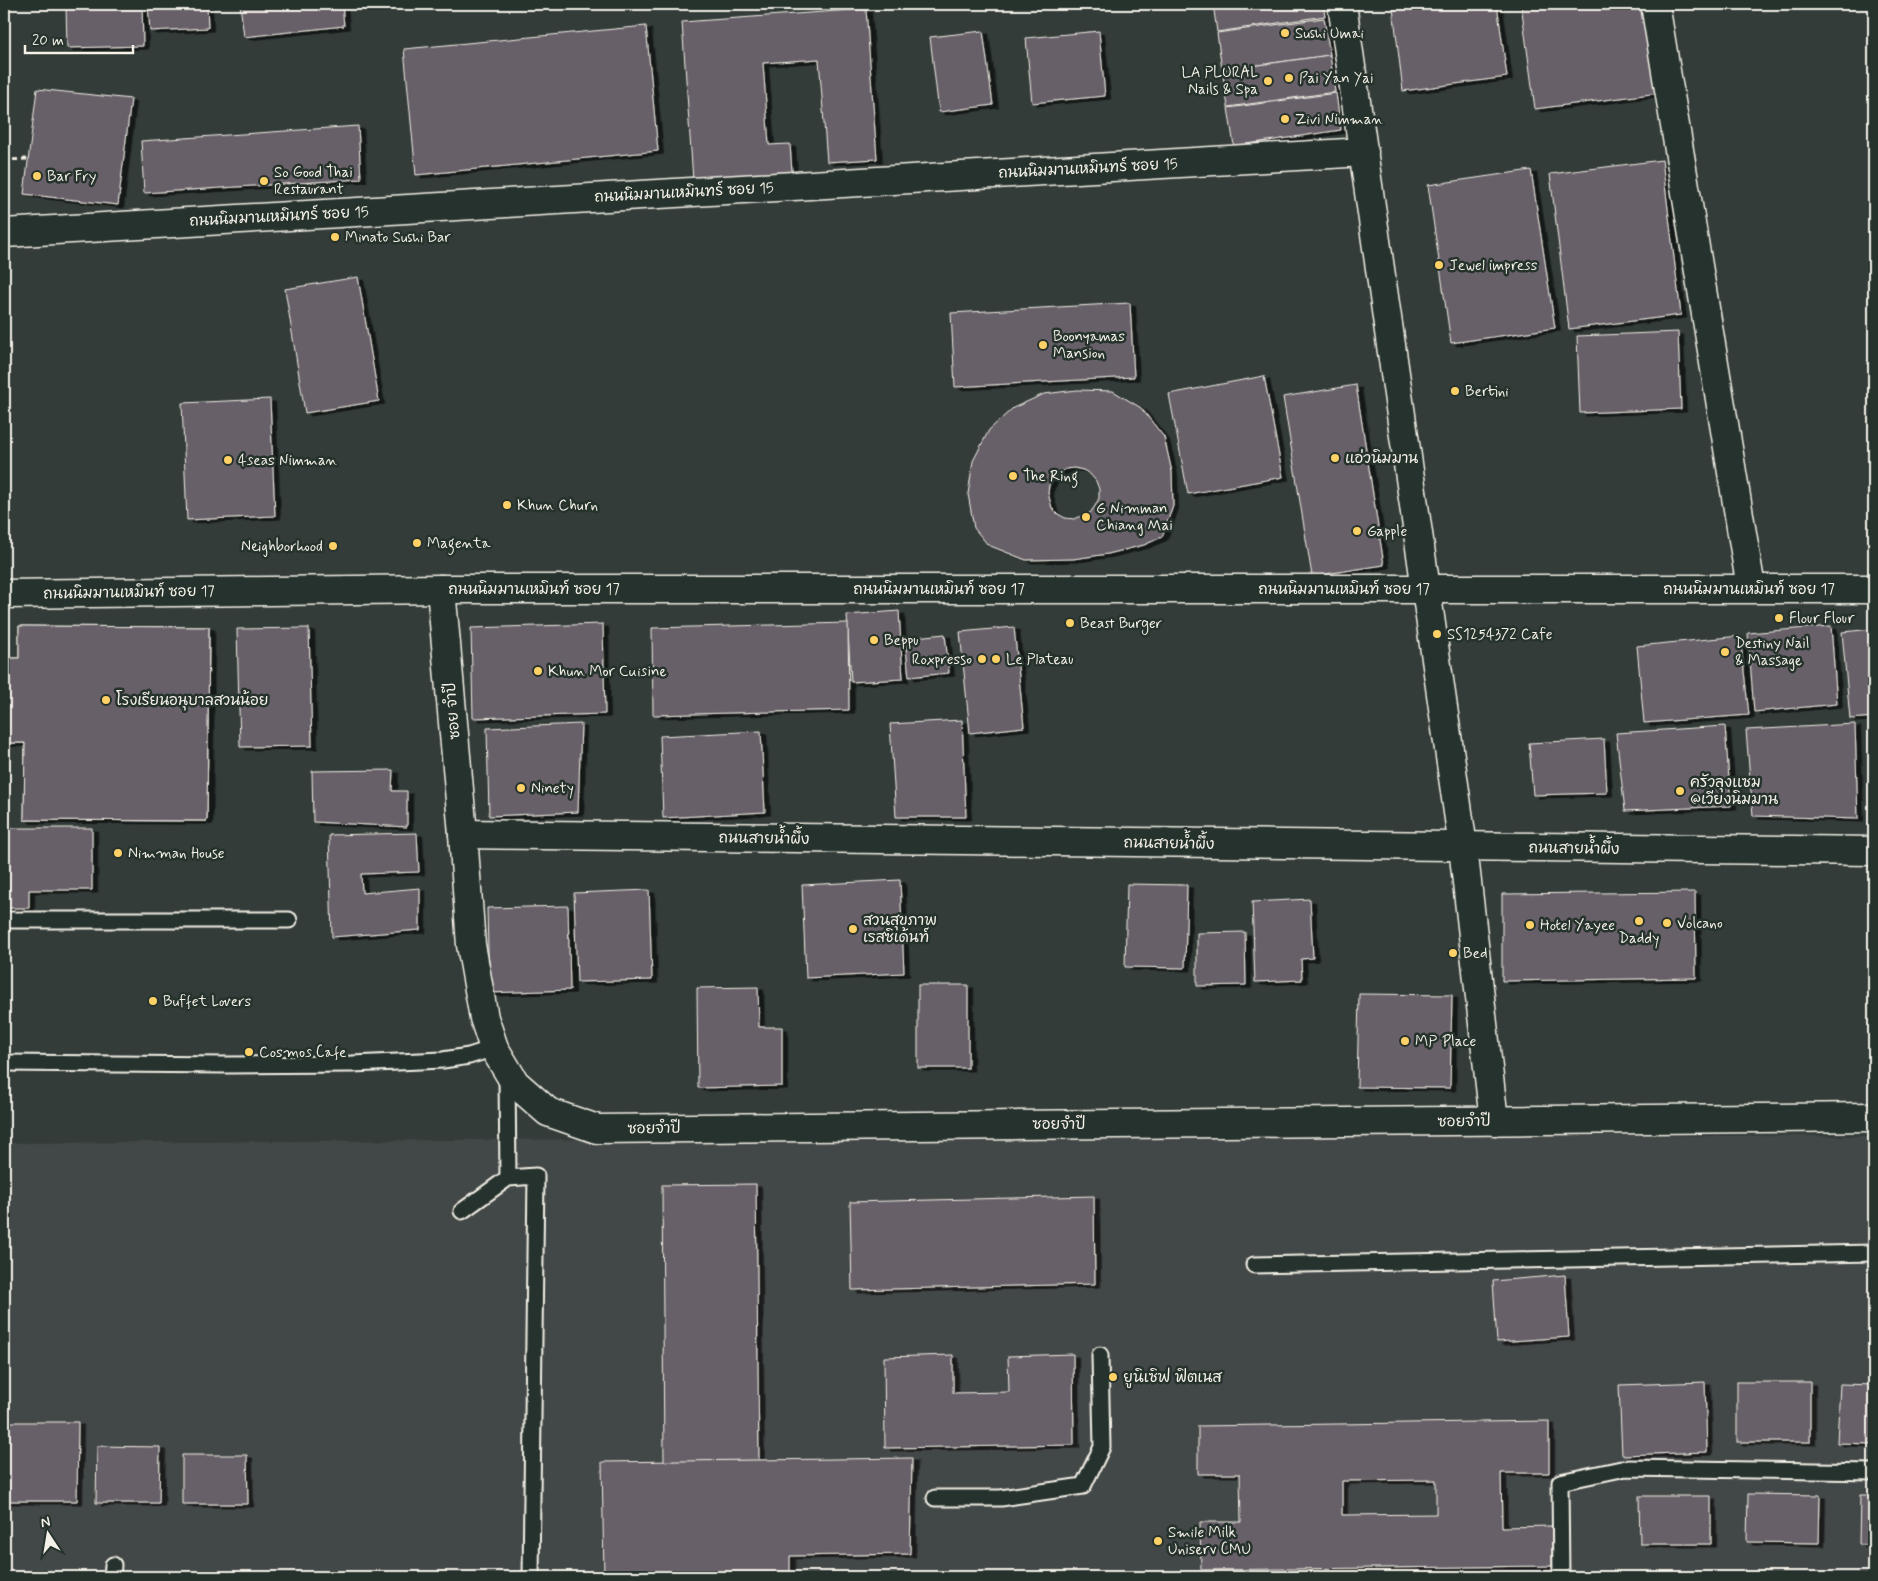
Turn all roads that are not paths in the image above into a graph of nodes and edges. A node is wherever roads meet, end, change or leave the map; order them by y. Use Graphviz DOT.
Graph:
graph roads {
  1 [pos="1342,4"];
  2 [pos="1654,4"];
  3 [pos="1364,152"];
  4 [pos="4,232"];
  5 [pos="1751,588"];
  6 [pos="441,589"];
  7 [pos="1425,589"];
  8 [pos="1874,589"];
  9 [pos="4,594"];
  10 [pos="463,834"];
  11 [pos="1463,847"];
  12 [pos="1874,851"];
  13 [pos="4,920"];
  14 [pos="289,920"];
  15 [pos="501,1059"];
  16 [pos="4,1063"];
  17 [pos="1874,1117"];
  18 [pos="1494,1121"];
  19 [pos="508,1178"];
  20 [pos="462,1211"];
  21 [pos="1874,1253"];
  22 [pos="1254,1265"];
  23 [pos="1100,1355"];
  24 [pos="1874,1472"];
  25 [pos="935,1498"];
  26 [pos="531,1577"];
  27 [pos="1561,1577"];
  1 -- 3 [label="street"];
  2 -- 5 [label="street"];
  3 -- 4 [label="street, ถนนนิมมานเหมินทร์ ซอย 15"];
  3 -- 7 [label="street"];
  5 -- 7 [label="street, ถนนนิมมานเหมินท์ ซอย 17"];
  5 -- 8 [label="street, ถนนนิมมานเหมินท์ ซอย 17"];
  6 -- 7 [label="street, ถนนนิมมานเหมินท์ ซอย 17"];
  6 -- 9 [label="street, ถนนนิมมานเหมินท์ ซอย 17"];
  6 -- 10 [label="street, ซอย จำปี"];
  7 -- 11 [label="street"];
  10 -- 11 [label="street, ถนนสายน้ำผึ้ง"];
  10 -- 15 [label="street, ซอยจำปี"];
  11 -- 12 [label="street, ถนนสายน้ำผึ้ง"];
  11 -- 18 [label="street"];
  13 -- 14 [label="lane"];
  15 -- 16 [label="lane"];
  15 -- 18 [label="street, ซอยจำปี"];
  15 -- 19 [label="lane"];
  17 -- 18 [label="street, ซอยจำปี"];
  19 -- 20 [label="lane"];
  19 -- 26 [label="lane"];
  21 -- 22 [label="lane"];
  23 -- 25 [label="lane"];
  24 -- 27 [label="lane"];
}
